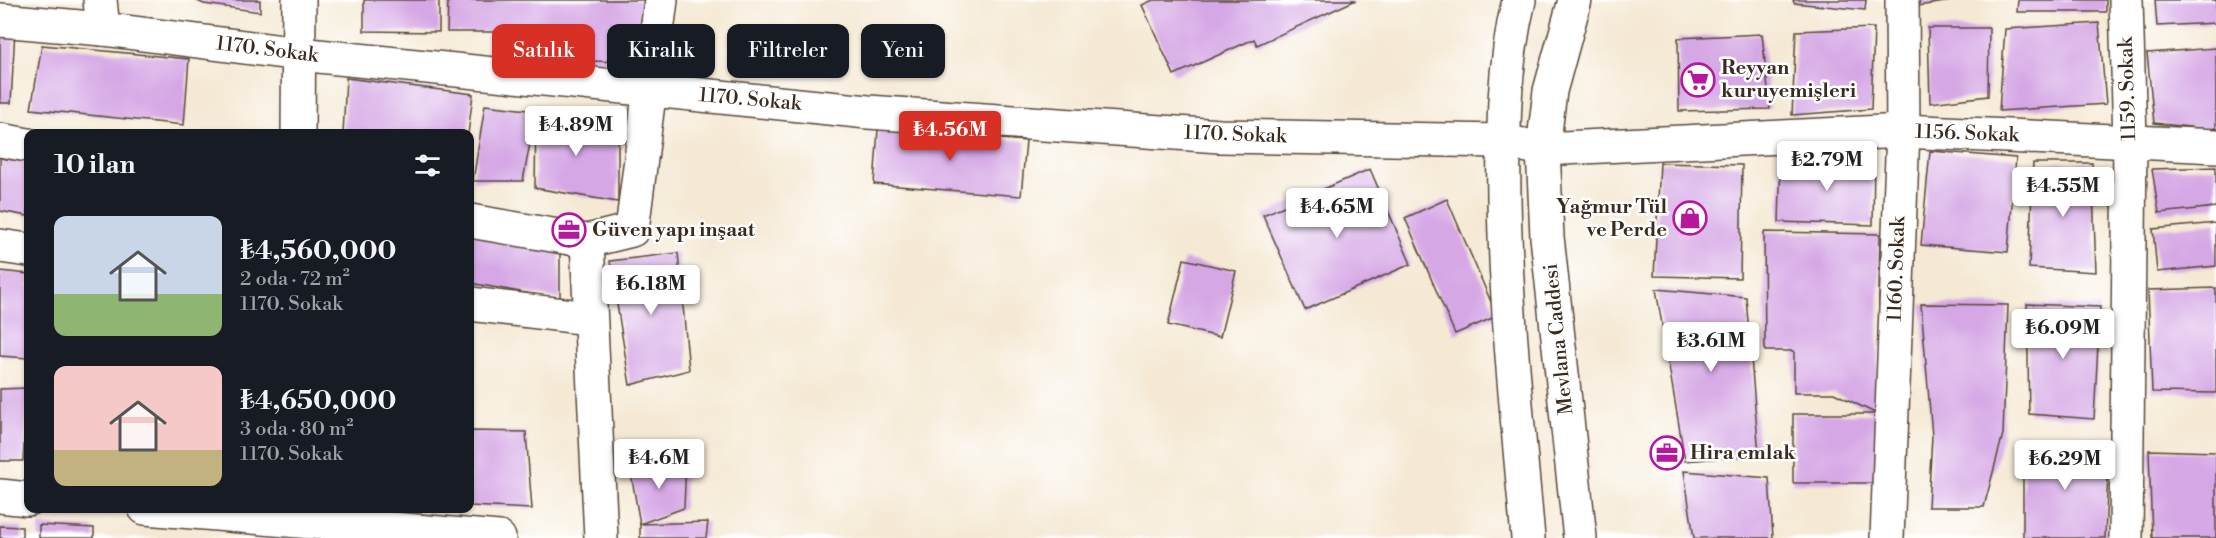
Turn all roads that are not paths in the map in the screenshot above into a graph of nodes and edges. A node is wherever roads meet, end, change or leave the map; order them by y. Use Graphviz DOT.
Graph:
graph roads {
  1 [pos="299,0"];
  2 [pos="661,0"];
  3 [pos="1519,0"];
  4 [pos="1575,0"];
  5 [pos="1902,0"];
  6 [pos="2126,0"];
  7 [pos="102,15"];
  8 [pos="0,21"];
  9 [pos="299,54"];
  10 [pos="649,91"];
  11 [pos="298,129"];
  12 [pos="1903,131"];
  13 [pos="0,140"];
  14 [pos="1503,141"];
  15 [pos="2130,141"];
  16 [pos="24,144"];
  17 [pos="2216,146"];
  18 [pos="1543,149"];
  19 [pos="474,222"];
  20 [pos="586,241"];
  21 [pos="0,246"];
  22 [pos="24,249"];
  23 [pos="474,304"];
  24 [pos="589,318"];
  25 [pos="0,496"];
  26 [pos="24,499"];
  27 [pos="205,513"];
  28 [pos="499,538"];
  29 [pos="601,538"];
  30 [pos="1528,538"];
  31 [pos="1580,538"];
  32 [pos="1887,538"];
  33 [pos="2126,538"];
  1 -- 9 [label="street"];
  2 -- 10 [label="street"];
  3 -- 14 [label="street"];
  4 -- 18 [label="street, Mevlana Caddesi"];
  5 -- 12 [label="street, 1160. Sokak"];
  6 -- 15 [label="street, 1159. Sokak"];
  7 -- 8 [label="street, 1170. Sokak"];
  7 -- 9 [label="street, 1170. Sokak"];
  9 -- 10 [label="street, 1170. Sokak"];
  9 -- 11 [label="street"];
  10 -- 14 [label="street, 1170. Sokak"];
  10 -- 20 [label="street"];
  12 -- 15 [label="street, 1156. Sokak"];
  12 -- 18 [label="street, 1156. Sokak"];
  12 -- 32 [label="street, 1160. Sokak"];
  13 -- 16 [label="street"];
  14 -- 18 [label="street, 1156. Sokak"];
  14 -- 30 [label="street"];
  15 -- 17 [label="street, 1156. Sokak"];
  15 -- 33 [label="street, 1159. Sokak"];
  18 -- 31 [label="street, Mevlana Caddesi"];
  19 -- 20 [label="street"];
  20 -- 24 [label="street"];
  21 -- 22 [label="street"];
  23 -- 24 [label="street"];
  24 -- 29 [label="street"];
  25 -- 26 [label="street"];
  27 -- 28 [label="street"];
}
